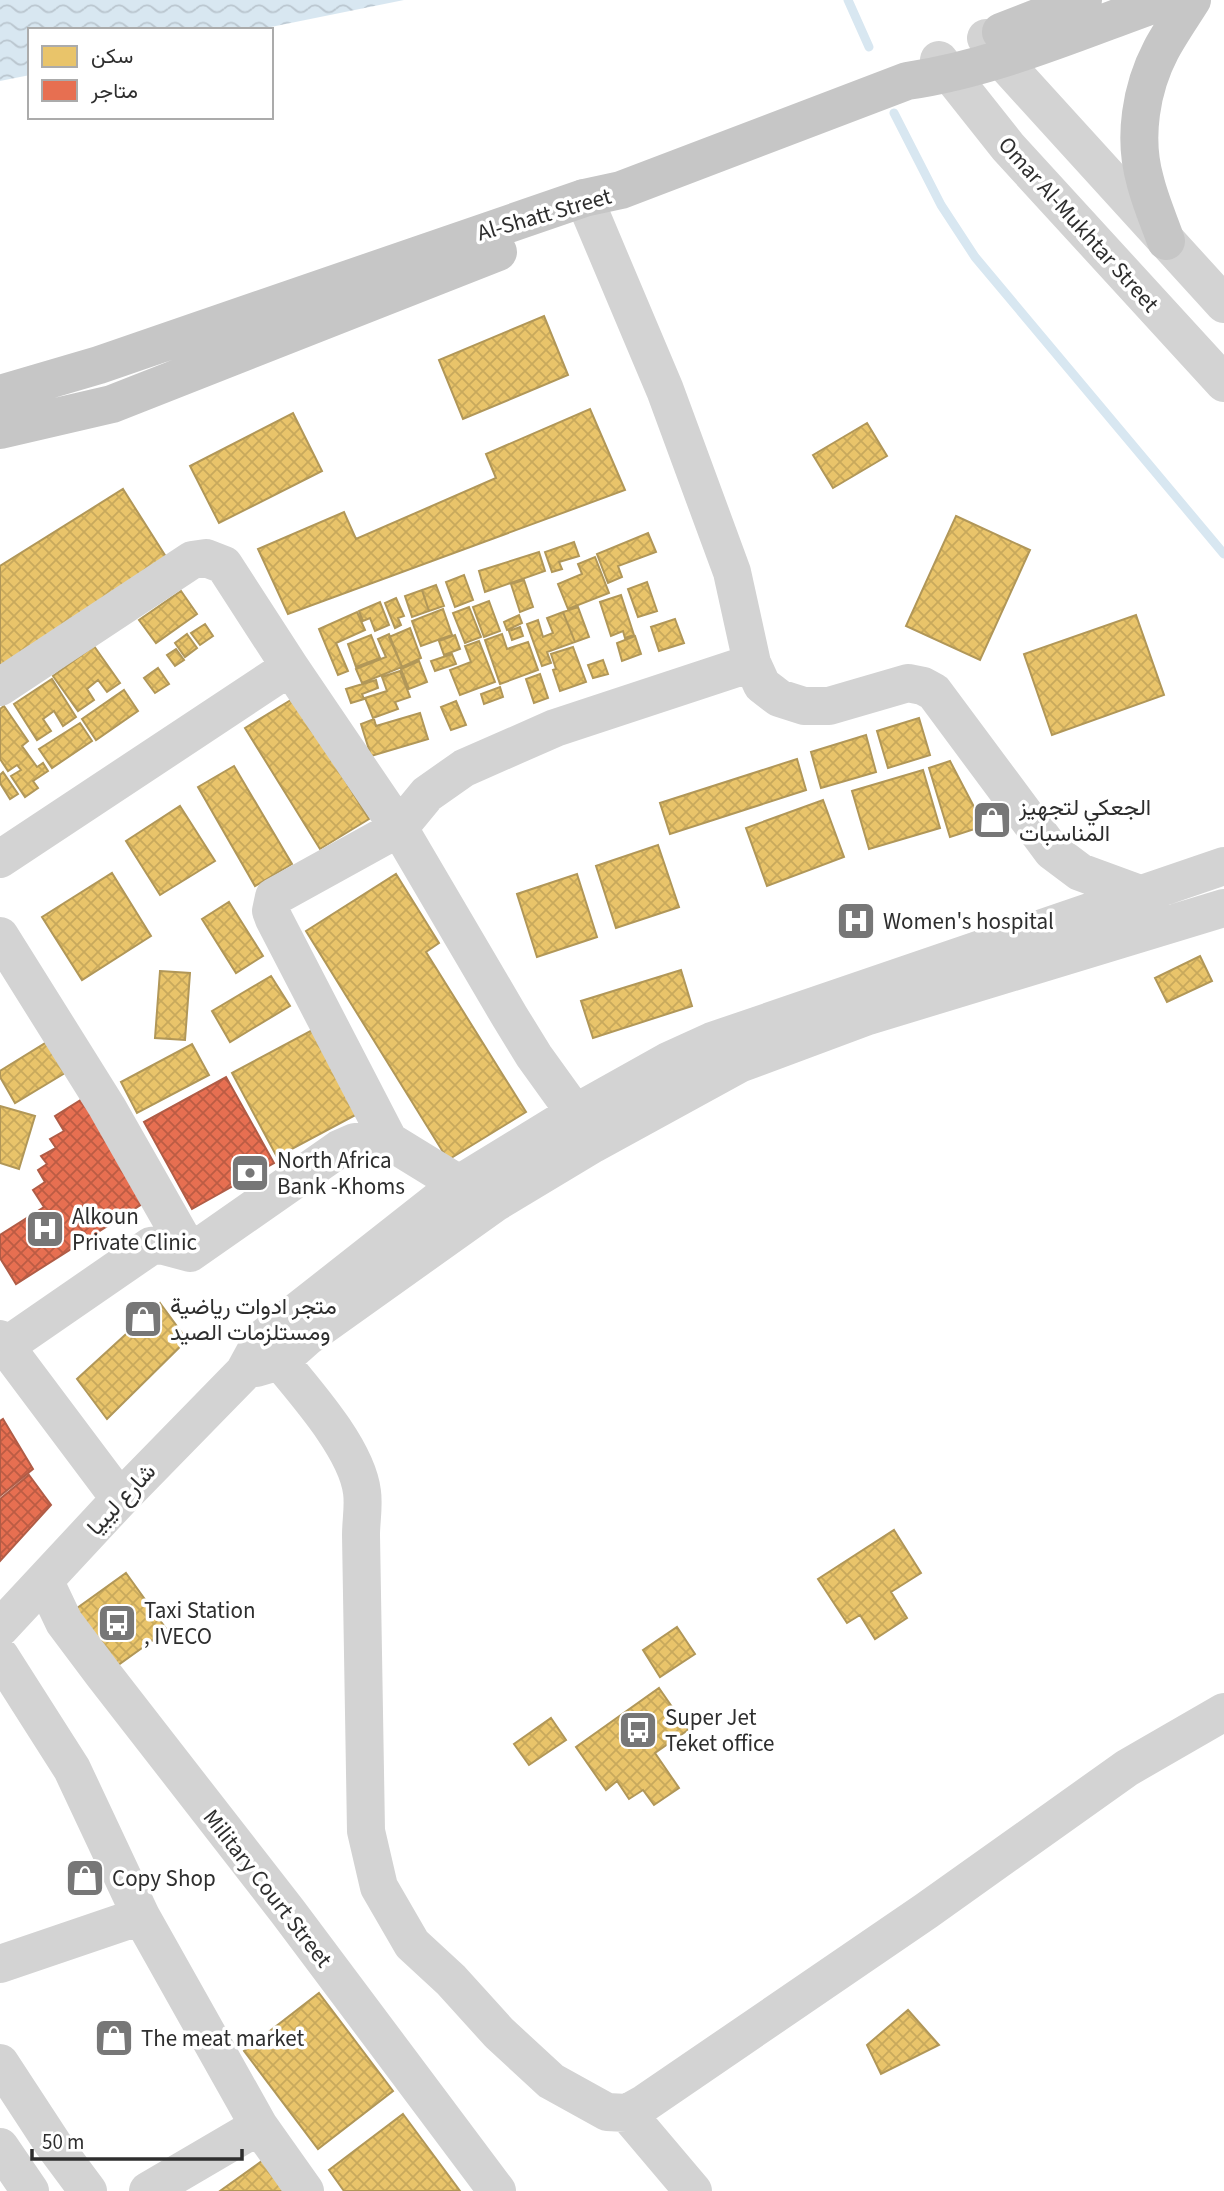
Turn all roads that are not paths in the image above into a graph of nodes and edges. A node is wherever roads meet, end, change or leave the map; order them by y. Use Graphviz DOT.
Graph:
graph roads {
  1 [pos="1083,0"];
  2 [pos="1166,0"];
  3 [pos="1192,0"];
  4 [pos="993,49"];
  5 [pos="944,68"];
  6 [pos="587,205"];
  7 [pos="1166,241"];
  8 [pos="1224,304"];
  9 [pos="1224,383"];
  10 [pos="0,394"];
  11 [pos="0,430"];
  12 [pos="752,663"];
  13 [pos="290,667"];
  14 [pos="0,687"];
  15 [pos="399,828"];
  16 [pos="0,859"];
  17 [pos="1224,866"];
  18 [pos="1140,894"];
  19 [pos="1224,908"];
  20 [pos="0,936"];
  21 [pos="575,1113"];
  22 [pos="389,1141"];
  23 [pos="459,1184"];
  24 [pos="190,1253"];
  25 [pos="1,1345"];
  26 [pos="262,1357"];
  27 [pos="120,1499"];
  28 [pos="45,1582"];
  29 [pos="0,1628"];
  30 [pos="0,1656"];
  31 [pos="1224,1712"];
  32 [pos="141,1916"];
  33 [pos="0,1964"];
  34 [pos="0,2063"];
  35 [pos="627,2113"];
  36 [pos="259,2126"];
  37 [pos="0,2147"];
  38 [pos="19,2187"];
  39 [pos="88,2191"];
  40 [pos="148,2191"];
  41 [pos="305,2191"];
  42 [pos="497,2191"];
  43 [pos="693,2191"];
  1 -- 4 [label="main road"];
  2 -- 4 [label="main road"];
  3 -- 7 [label="main road"];
  4 -- 5 [label="main road"];
  4 -- 7 [label="street"];
  5 -- 6 [label="main road, Al-Shatt Street"];
  5 -- 9 [label="street, Omar Al-Mukhtar Street"];
  6 -- 10 [label="main road, Al-Shatt Street"];
  6 -- 11 [label="main road, Al-Shatt Street"];
  6 -- 12 [label="street"];
  7 -- 8 [label="street"];
  12 -- 15 [label="street"];
  12 -- 18 [label="street"];
  13 -- 14 [label="street"];
  13 -- 15 [label="street"];
  13 -- 16 [label="street"];
  15 -- 21 [label="street"];
  15 -- 22 [label="street"];
  17 -- 18 [label="street"];
  18 -- 21 [label="street"];
  19 -- 26 [label="street"];
  20 -- 24 [label="street"];
  21 -- 23 [label="street"];
  22 -- 23 [label="street"];
  22 -- 24 [label="street"];
  23 -- 26 [label="street"];
  24 -- 25 [label="street"];
  25 -- 27 [label="street"];
  26 -- 27 [label="street, شارع ليبيا"];
  26 -- 35 [label="street"];
  27 -- 28 [label="street, شارع ليبيا"];
  28 -- 29 [label="street, شارع ليبيا"];
  28 -- 42 [label="street, Military Court Street"];
  30 -- 32 [label="street"];
  31 -- 35 [label="street"];
  32 -- 33 [label="street"];
  32 -- 36 [label="street"];
  34 -- 39 [label="street"];
  35 -- 43 [label="street"];
  36 -- 40 [label="street"];
  36 -- 41 [label="street"];
  37 -- 38 [label="street"];
}
